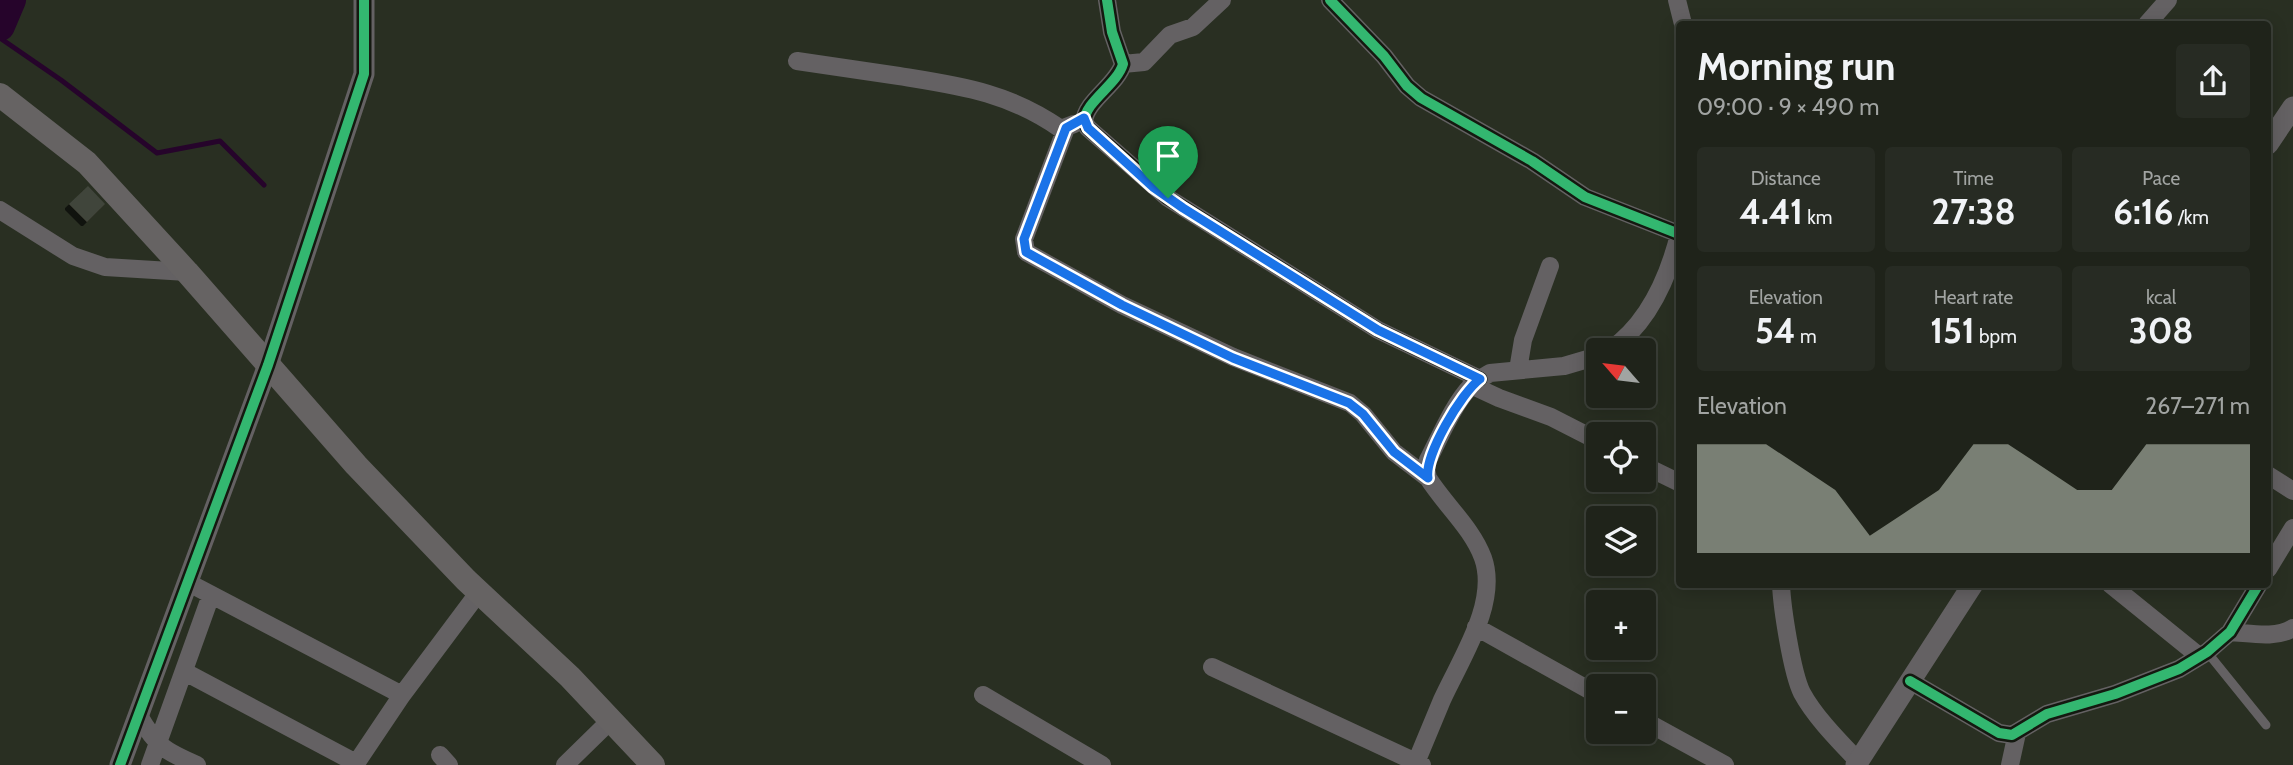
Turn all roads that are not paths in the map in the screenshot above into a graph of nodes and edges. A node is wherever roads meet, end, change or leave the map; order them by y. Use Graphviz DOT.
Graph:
graph roads {
  1 [pos="364,0"];
  2 [pos="1107,0"];
  3 [pos="1222,0"];
  4 [pos="1330,0"];
  5 [pos="1677,0"];
  6 [pos="2168,0"];
  7 [pos="1682,21"];
  8 [pos="2150,21"];
  9 [pos="797,61"];
  10 [pos="1122,64"];
  11 [pos="0,95"];
  12 [pos="2293,107"];
  13 [pos="1084,118"];
  14 [pos="1066,128"];
  15 [pos="2271,140"];
  16 [pos="0,210"];
  17 [pos="1676,239"];
  18 [pos="1676,251"];
  19 [pos="1550,265"];
  20 [pos="187,272"];
  21 [pos="1623,338"];
  22 [pos="1586,360"];
  23 [pos="268,365"];
  24 [pos="1518,370"];
  25 [pos="1476,382"];
  26 [pos="1586,435"];
  27 [pos="1656,471"];
  28 [pos="2271,477"];
  29 [pos="1428,478"];
  30 [pos="1676,481"];
  31 [pos="2293,491"];
  32 [pos="2293,528"];
  33 [pos="2271,564"];
  34 [pos="187,582"];
  35 [pos="1782,588"];
  36 [pos="1970,588"];
  37 [pos="2115,588"];
  38 [pos="2257,588"];
  39 [pos="479,592"];
  40 [pos="211,595"];
  41 [pos="1476,627"];
  42 [pos="2293,628"];
  43 [pos="2230,632"];
  44 [pos="2203,654"];
  45 [pos="1212,667"];
  46 [pos="185,672"];
  47 [pos="152,678"];
  48 [pos="1910,681"];
  49 [pos="1586,688"];
  50 [pos="177,693"];
  51 [pos="402,695"];
  52 [pos="983,695"];
  53 [pos="138,715"];
  54 [pos="611,720"];
  55 [pos="2266,725"];
  56 [pos="1656,727"];
  57 [pos="2017,733"];
  58 [pos="157,744"];
  59 [pos="1857,763"];
  60 [pos="356,764"];
  61 [pos="1418,764"];
  62 [pos="120,765"];
  63 [pos="150,765"];
  64 [pos="197,765"];
  65 [pos="565,765"];
  66 [pos="653,765"];
  67 [pos="1102,765"];
  68 [pos="1725,765"];
  69 [pos="2010,765"];
  1 -- 23 [label="street"];
  2 -- 10 [label="street"];
  3 -- 10 [label="street"];
  4 -- 17 [label="street"];
  5 -- 7 [label="street"];
  6 -- 8 [label="street"];
  9 -- 14 [label="street"];
  10 -- 13 [label="street"];
  11 -- 20 [label="main road"];
  12 -- 15 [label="street"];
  13 -- 14 [label="street"];
  13 -- 25 [label="street"];
  14 -- 29 [label="street"];
  16 -- 20 [label="street"];
  18 -- 21 [label="street"];
  19 -- 24 [label="street"];
  20 -- 23 [label="main road"];
  22 -- 24 [label="street"];
  23 -- 34 [label="street"];
  23 -- 39 [label="main road"];
  24 -- 25 [label="street"];
  25 -- 26 [label="street"];
  25 -- 29 [label="street"];
  27 -- 30 [label="street"];
  28 -- 31 [label="street"];
  29 -- 41 [label="street"];
  32 -- 33 [label="street"];
  34 -- 40 [label="street"];
  34 -- 47 [label="street"];
  35 -- 59 [label="street"];
  36 -- 48 [label="street"];
  37 -- 44 [label="street"];
  38 -- 43 [label="street"];
  39 -- 51 [label="street"];
  39 -- 54 [label="main road"];
  40 -- 46 [label="street"];
  40 -- 51 [label="street"];
  41 -- 49 [label="street"];
  41 -- 61 [label="street"];
  42 -- 43 [label="street"];
  43 -- 44 [label="street"];
  44 -- 55 [label="lane"];
  44 -- 57 [label="street"];
  45 -- 61 [label="street"];
  46 -- 50 [label="street"];
  46 -- 60 [label="street"];
  47 -- 50 [label="street"];
  47 -- 53 [label="street"];
  48 -- 57 [label="street"];
  48 -- 59 [label="street"];
  50 -- 58 [label="street"];
  51 -- 60 [label="street"];
  52 -- 67 [label="street"];
  53 -- 58 [label="street"];
  53 -- 62 [label="street"];
  54 -- 65 [label="street"];
  54 -- 66 [label="main road"];
  56 -- 68 [label="street"];
  57 -- 69 [label="street"];
  58 -- 63 [label="street"];
  58 -- 64 [label="street"];
}
